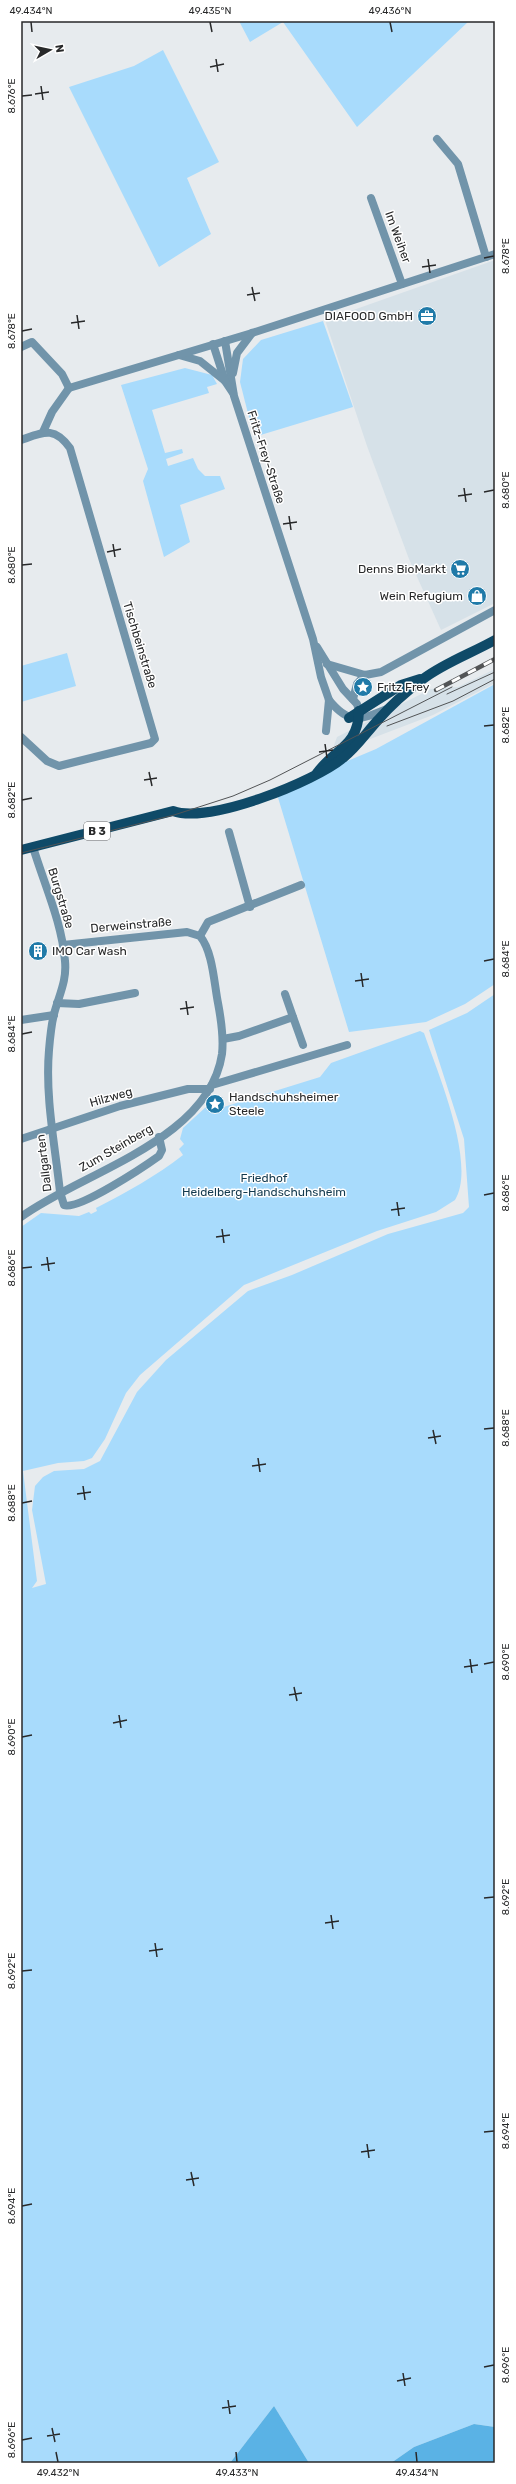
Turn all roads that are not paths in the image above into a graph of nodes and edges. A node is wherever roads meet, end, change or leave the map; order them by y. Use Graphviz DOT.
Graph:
graph roads {
  1 [pos="437,139"];
  2 [pos="371,198"];
  3 [pos="495,254"];
  4 [pos="486,257"];
  5 [pos="402,284"];
  6 [pos="252,333"];
  7 [pos="225,341"];
  8 [pos="213,344"];
  9 [pos="21,347"];
  10 [pos="179,355"];
  11 [pos="232,376"];
  12 [pos="225,381"];
  13 [pos="69,388"];
  14 [pos="234,396"];
  15 [pos="43,432"];
  16 [pos="21,440"];
  17 [pos="495,610"];
  18 [pos="313,639"];
  19 [pos="495,640"];
  20 [pos="327,664"];
  21 [pos="365,675"];
  22 [pos="423,678"];
  23 [pos="353,699"];
  24 [pos="329,700"];
  25 [pos="388,709"];
  26 [pos="356,716"];
  27 [pos="326,731"];
  28 [pos="21,737"];
  29 [pos="316,775"];
  30 [pos="229,832"];
  31 [pos="33,847"];
  32 [pos="21,850"];
  33 [pos="301,885"];
  34 [pos="250,907"];
  35 [pos="200,936"];
  36 [pos="63,945"];
  37 [pos="135,994"];
  38 [pos="285,994"];
  39 [pos="57,1003"];
  40 [pos="54,1014"];
  41 [pos="293,1017"];
  42 [pos="21,1020"];
  43 [pos="223,1039"];
  44 [pos="303,1045"];
  45 [pos="347,1045"];
  46 [pos="211,1087"];
  47 [pos="52,1128"];
  48 [pos="159,1137"];
  49 [pos="21,1139"];
  50 [pos="60,1192"];
  51 [pos="21,1217"];
  1 -- 4 [label="street"];
  2 -- 5 [label="street, Im Weiher"];
  3 -- 4 [label="street"];
  4 -- 5 [label="street"];
  5 -- 6 [label="street"];
  6 -- 7 [label="street"];
  6 -- 11 [label="street"];
  7 -- 8 [label="street"];
  7 -- 11 [label="street, Fritz-Frey-Straße"];
  8 -- 10 [label="street"];
  8 -- 12 [label="street, Fritz-Frey-Straße"];
  9 -- 13 [label="street"];
  10 -- 12 [label="street, Fritz-Frey-Straße"];
  10 -- 13 [label="street"];
  11 -- 14 [label="street, Fritz-Frey-Straße"];
  12 -- 14 [label="street, Fritz-Frey-Straße"];
  13 -- 15 [label="street"];
  14 -- 18 [label="street, Fritz-Frey-Straße"];
  15 -- 16 [label="street"];
  15 -- 28 [label="street, Tischbeinstraße"];
  17 -- 21 [label="street"];
  18 -- 20 [label="street, Fritz-Frey-Straße"];
  18 -- 24 [label="street, Fritz-Frey-Straße"];
  19 -- 22 [label="main road, B 3"];
  20 -- 21 [label="street"];
  20 -- 23 [label="street, Fritz-Frey-Straße"];
  21 -- 23 [label="street"];
  22 -- 25 [label="main road, B 3"];
  22 -- 26 [label="main road, B 3"];
  23 -- 26 [label="street, Fritz-Frey-Straße"];
  24 -- 26 [label="street, Fritz-Frey-Straße"];
  24 -- 27 [label="street, Fritz-Frey-Straße"];
  25 -- 26 [label="street"];
  25 -- 29 [label="main road, B 3"];
  26 -- 29 [label="main road, B 3"];
  29 -- 31 [label="main road, B 3"];
  30 -- 34 [label="street"];
  31 -- 32 [label="main road, B 3"];
  31 -- 36 [label="street, Burgstraße"];
  33 -- 34 [label="street"];
  34 -- 35 [label="street"];
  35 -- 36 [label="street, Derweinstraße"];
  35 -- 43 [label="street, Zum Steinberg"];
  36 -- 39 [label="street, Burgstraße"];
  37 -- 39 [label="street"];
  38 -- 41 [label="street"];
  39 -- 40 [label="street, Burgstraße"];
  40 -- 42 [label="street"];
  40 -- 47 [label="street, Dallgarten"];
  41 -- 43 [label="street"];
  41 -- 44 [label="street"];
  43 -- 46 [label="street, Zum Steinberg"];
  45 -- 46 [label="street"];
  46 -- 47 [label="street, Hilzweg"];
  46 -- 48 [label="street, Zum Steinberg"];
  47 -- 49 [label="street, Hilzweg"];
  47 -- 50 [label="street, Dallgarten"];
  48 -- 50 [label="street, Zum Steinberg"];
  48 -- 50 [label="street, Dallgarten"];
  50 -- 51 [label="street, Zum Steinberg"];
}
